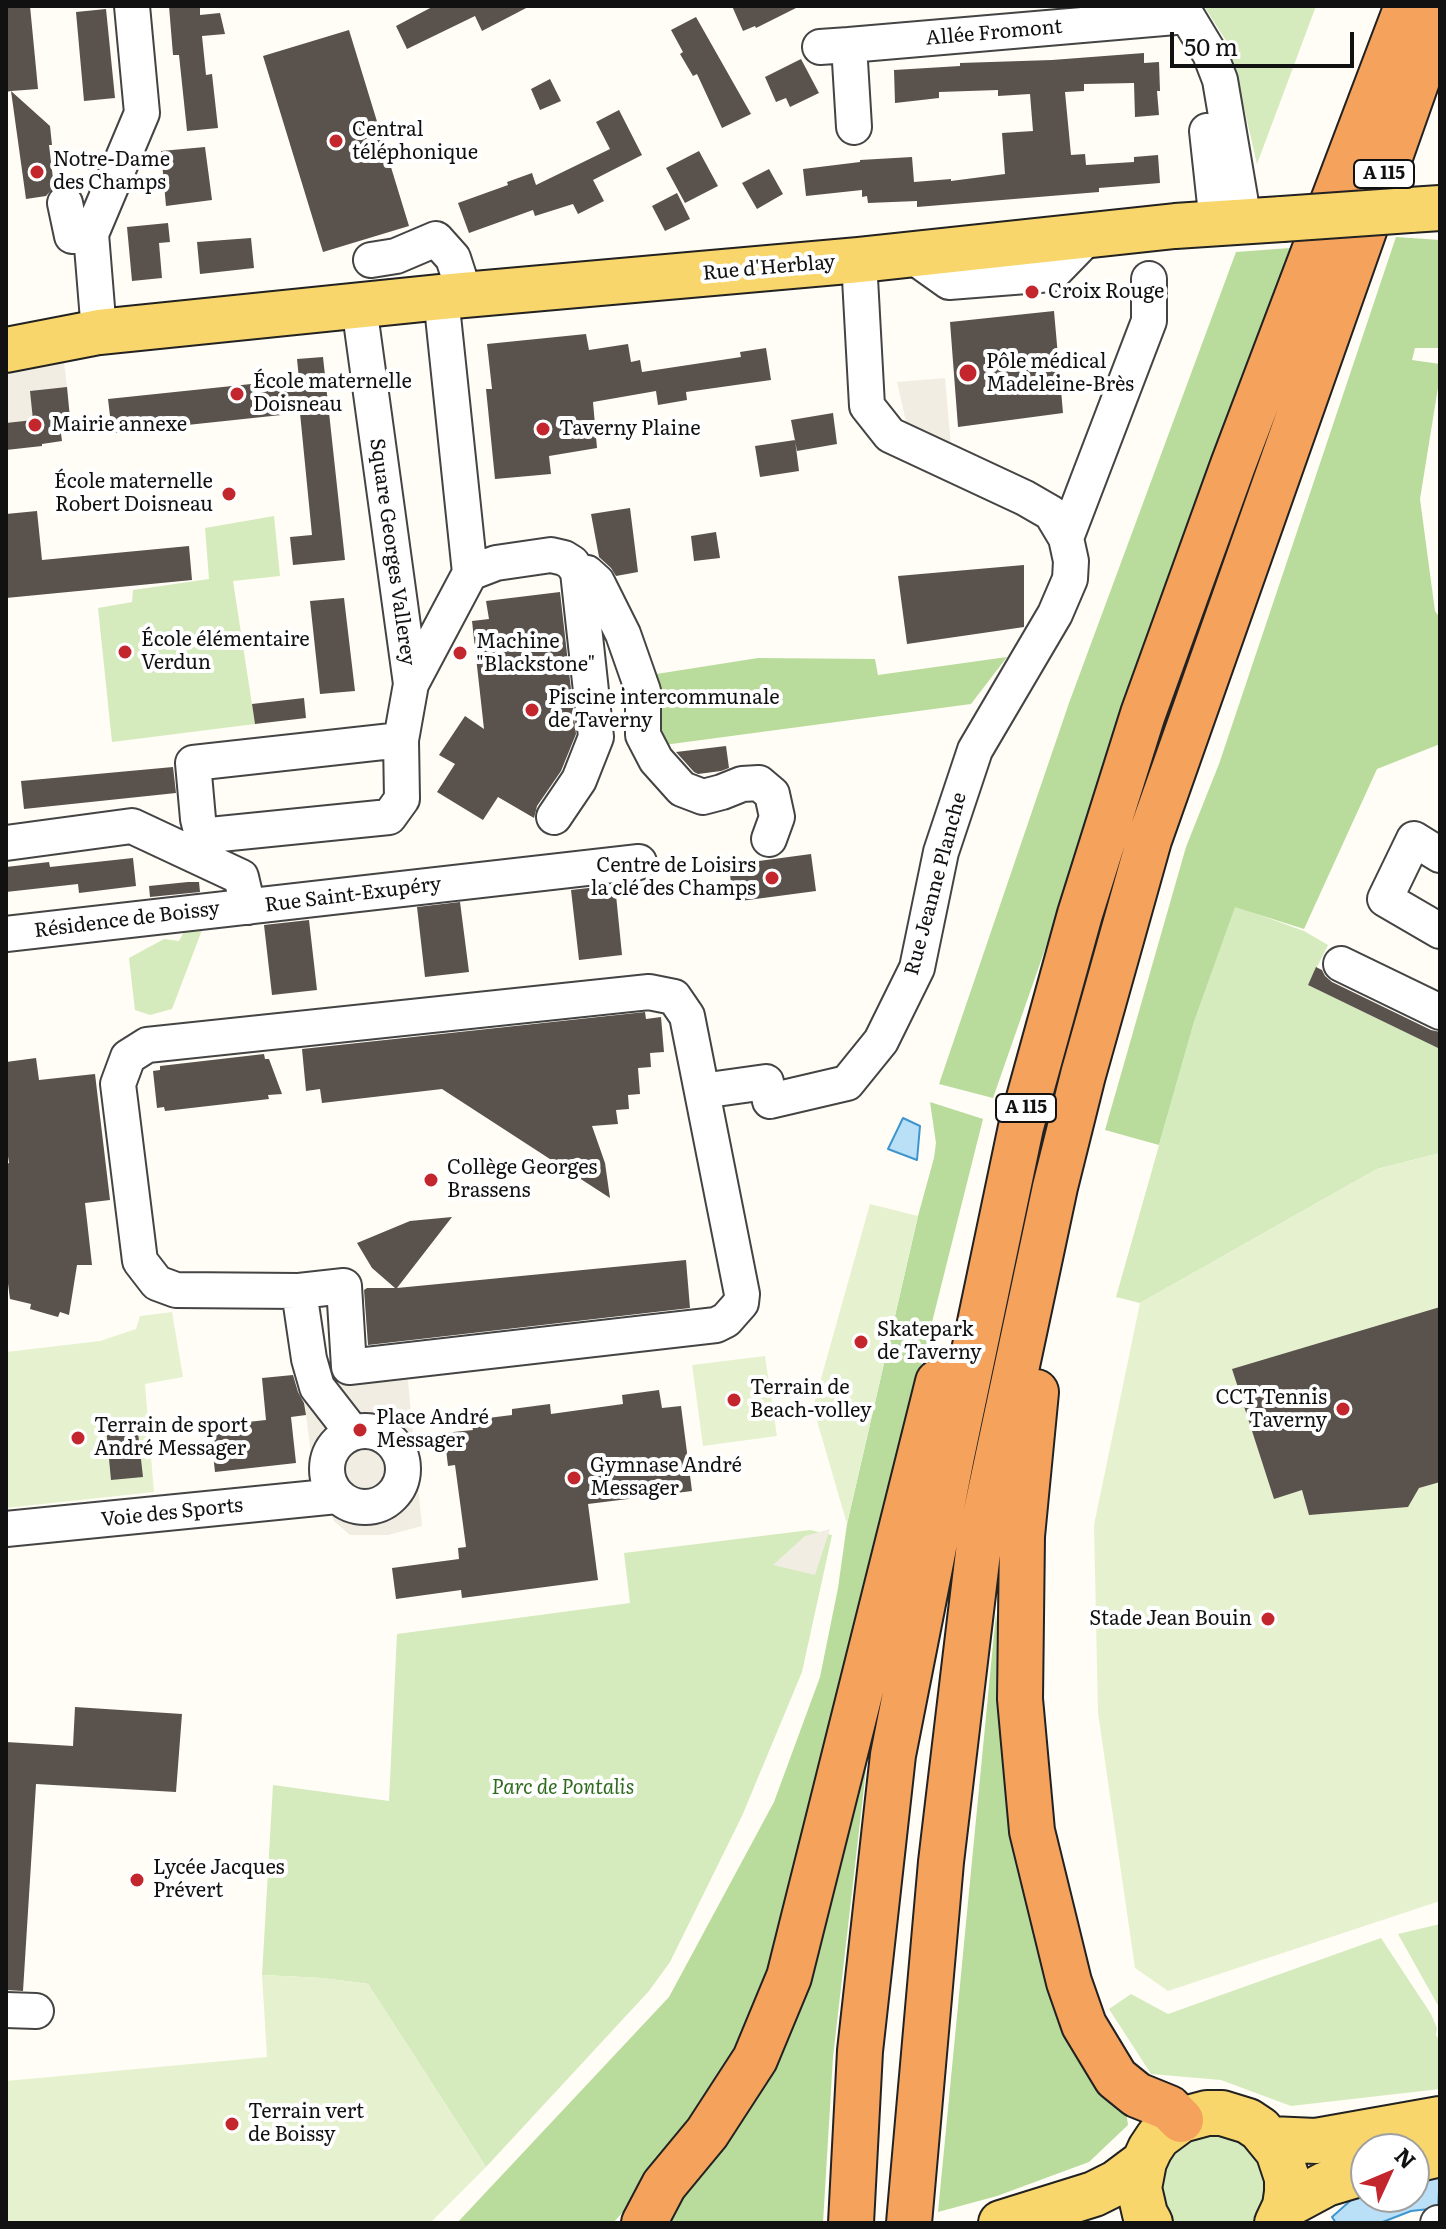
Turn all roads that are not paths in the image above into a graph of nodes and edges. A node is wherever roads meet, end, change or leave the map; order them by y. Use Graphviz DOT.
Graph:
graph roads {
  1 [pos="132,6"];
  2 [pos="1407,6"];
  3 [pos="1440,15"];
  4 [pos="1190,22"];
  5 [pos="854,127"];
  6 [pos="65,203"];
  7 [pos="1425,209"];
  8 [pos="1247,221"];
  9 [pos="91,234"];
  10 [pos="371,260"];
  11 [pos="859,260"];
  12 [pos="1149,279"];
  13 [pos="453,296"];
  14 [pos="359,306"];
  15 [pos="99,332"];
  16 [pos="6,334"];
  17 [pos="6,350"];
  18 [pos="1066,538"];
  19 [pos="578,572"];
  20 [pos="470,573"];
  21 [pos="411,684"];
  22 [pos="401,740"];
  23 [pos="554,817"];
  24 [pos="769,839"];
  25 [pos="196,842"];
  26 [pos="6,843"];
  27 [pos="1440,855"];
  28 [pos="639,862"];
  29 [pos="248,907"];
  30 [pos="1440,931"];
  31 [pos="6,934"];
  32 [pos="1341,964"];
  33 [pos="1440,1012"];
  34 [pos="703,1094"];
  35 [pos="1021,1127"];
  36 [pos="1055,1187"];
  37 [pos="299,1291"];
  38 [pos="350,1372"];
  39 [pos="356,1431"];
  40 [pos="337,1496"];
  41 [pos="6,1529"];
  42 [pos="1440,2119"];
  43 [pos="1181,2120"];
  44 [pos="1270,2139"];
  45 [pos="1144,2162"];
  46 [pos="1350,2177"];
  47 [pos="1281,2214"];
  48 [pos="644,2223"];
  49 [pos="851,2223"];
  50 [pos="909,2223"];
  51 [pos="1001,2223"];
  52 [pos="1150,2223"];
  1 -- 9 [label="street"];
  2 -- 35 [label="highway, A 115"];
  3 -- 36 [label="highway, A 115"];
  4 -- 5 [label="street, Allée Fromont"];
  4 -- 8 [label="street"];
  6 -- 9 [label="street"];
  7 -- 8 [label="main road, Rue d'Herblay, bridge"];
  8 -- 11 [label="main road, Rue d'Herblay"];
  9 -- 15 [label="street"];
  10 -- 13 [label="street"];
  11 -- 13 [label="main road, Rue d'Herblay"];
  11 -- 18 [label="street"];
  12 -- 18 [label="street"];
  13 -- 14 [label="main road, Rue d'Herblay"];
  13 -- 20 [label="street"];
  14 -- 15 [label="main road, Rue d'Herblay"];
  14 -- 21 [label="street, Square Georges Vallerey"];
  15 -- 16 [label="main road, Rue d'Herblay"];
  15 -- 17 [label="main road, Rue d'Herblay"];
  18 -- 34 [label="street, Rue Jeanne Planche"];
  19 -- 20 [label="street"];
  19 -- 23 [label="street"];
  19 -- 24 [label="street"];
  20 -- 21 [label="street, Square Georges Vallerey"];
  21 -- 22 [label="street"];
  22 -- 25 [label="street"];
  22 -- 25 [label="street"];
  25 -- 26 [label="street, Rue Saint-Exupéry"];
  25 -- 29 [label="street, Rue Saint-Exupéry"];
  27 -- 30 [label="street"];
  28 -- 29 [label="street, Rue Saint-Exupéry"];
  29 -- 31 [label="street, Résidence de Boissy"];
  32 -- 33 [label="street"];
  34 -- 37 [label="street"];
  34 -- 38 [label="street"];
  35 -- 48 [label="highway"];
  35 -- 49 [label="highway, A 115"];
  36 -- 43 [label="highway"];
  36 -- 50 [label="highway, A 115"];
  37 -- 38 [label="street"];
  37 -- 39 [label="street"];
  38 -- 39 [label="street"];
  39 -- 40 [label="street"];
  39 -- 40 [label="street"];
  40 -- 41 [label="street, Voie des Sports"];
  42 -- 44 [label="main road"];
  43 -- 44 [label="main road"];
  43 -- 45 [label="main road"];
  44 -- 47 [label="main road"];
  45 -- 51 [label="main road"];
  45 -- 52 [label="main road"];
  46 -- 47 [label="main road"];
}
